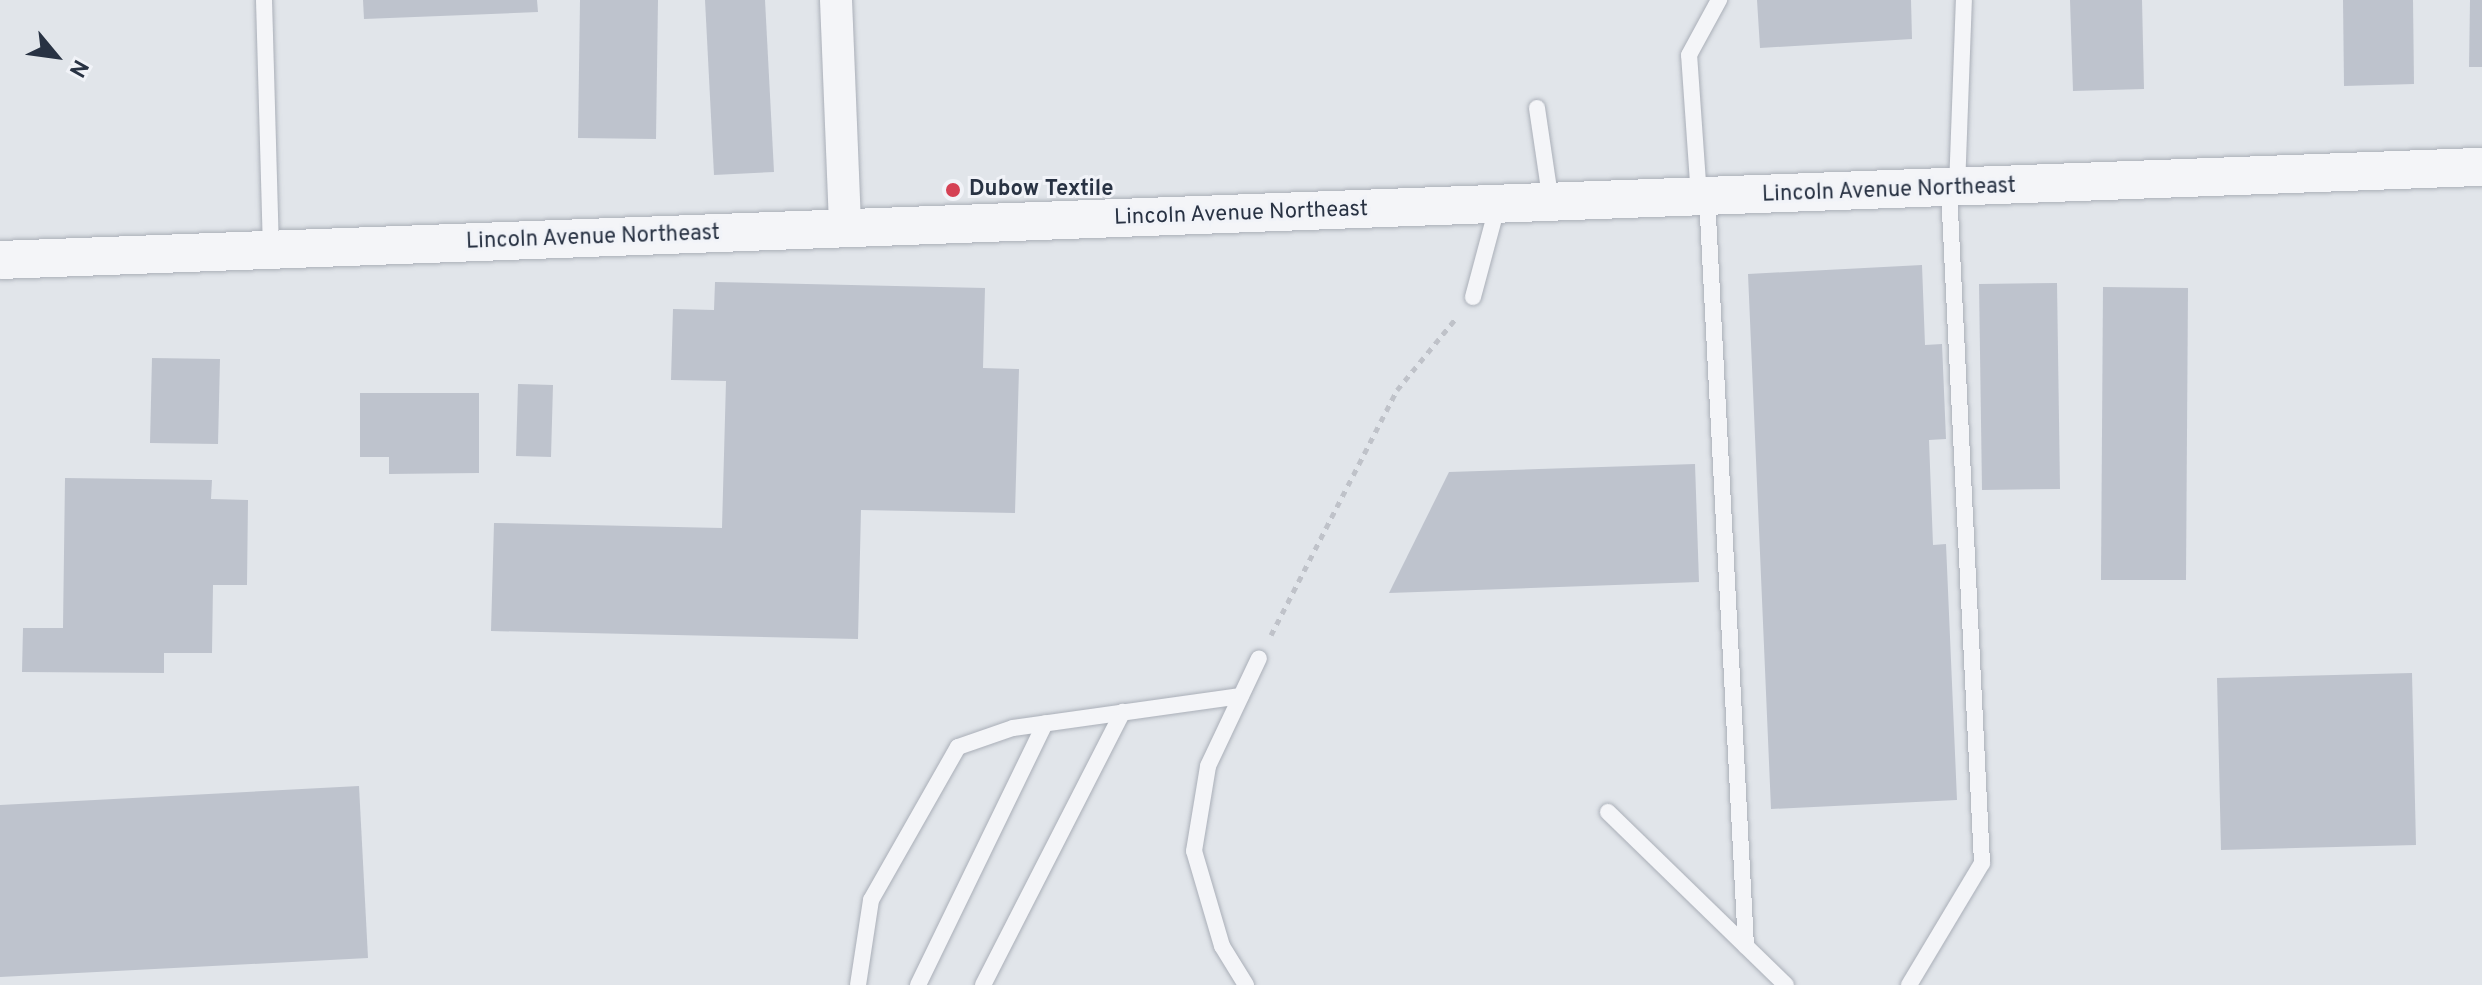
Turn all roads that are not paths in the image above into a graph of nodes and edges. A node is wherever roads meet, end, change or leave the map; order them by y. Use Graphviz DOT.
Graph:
graph roads {
  1 [pos="264,0"];
  2 [pos="836,0"];
  3 [pos="1719,0"];
  4 [pos="1964,0"];
  5 [pos="1537,108"];
  6 [pos="2482,167"];
  7 [pos="1953,190"];
  8 [pos="1703,197"];
  9 [pos="1551,203"];
  10 [pos="1498,204"];
  11 [pos="845,228"];
  12 [pos="271,250"];
  13 [pos="0,260"];
  14 [pos="1473,297"];
  15 [pos="1259,658"];
  16 [pos="1241,696"];
  17 [pos="1123,712"];
  18 [pos="1045,723"];
  19 [pos="1608,812"];
  20 [pos="1746,946"];
  21 [pos="858,985"];
  22 [pos="918,985"];
  23 [pos="983,985"];
  24 [pos="1246,985"];
  25 [pos="1786,985"];
  26 [pos="1909,985"];
  1 -- 12 [label="lane"];
  2 -- 11 [label="street"];
  3 -- 8 [label="lane"];
  4 -- 7 [label="lane"];
  5 -- 9 [label="lane"];
  6 -- 7 [label="street, Lincoln Avenue Northeast"];
  7 -- 8 [label="street, Lincoln Avenue Northeast"];
  7 -- 26 [label="lane"];
  8 -- 9 [label="street, Lincoln Avenue Northeast"];
  8 -- 20 [label="lane"];
  9 -- 10 [label="street, Lincoln Avenue Northeast"];
  10 -- 11 [label="street, Lincoln Avenue Northeast"];
  10 -- 14 [label="lane"];
  11 -- 12 [label="street, Lincoln Avenue Northeast"];
  12 -- 13 [label="street, Lincoln Avenue Northeast"];
  15 -- 16 [label="lane"];
  16 -- 17 [label="lane"];
  16 -- 24 [label="lane"];
  17 -- 18 [label="lane"];
  17 -- 23 [label="lane"];
  18 -- 21 [label="lane"];
  18 -- 22 [label="lane"];
  19 -- 20 [label="lane"];
  20 -- 25 [label="lane"];
}
